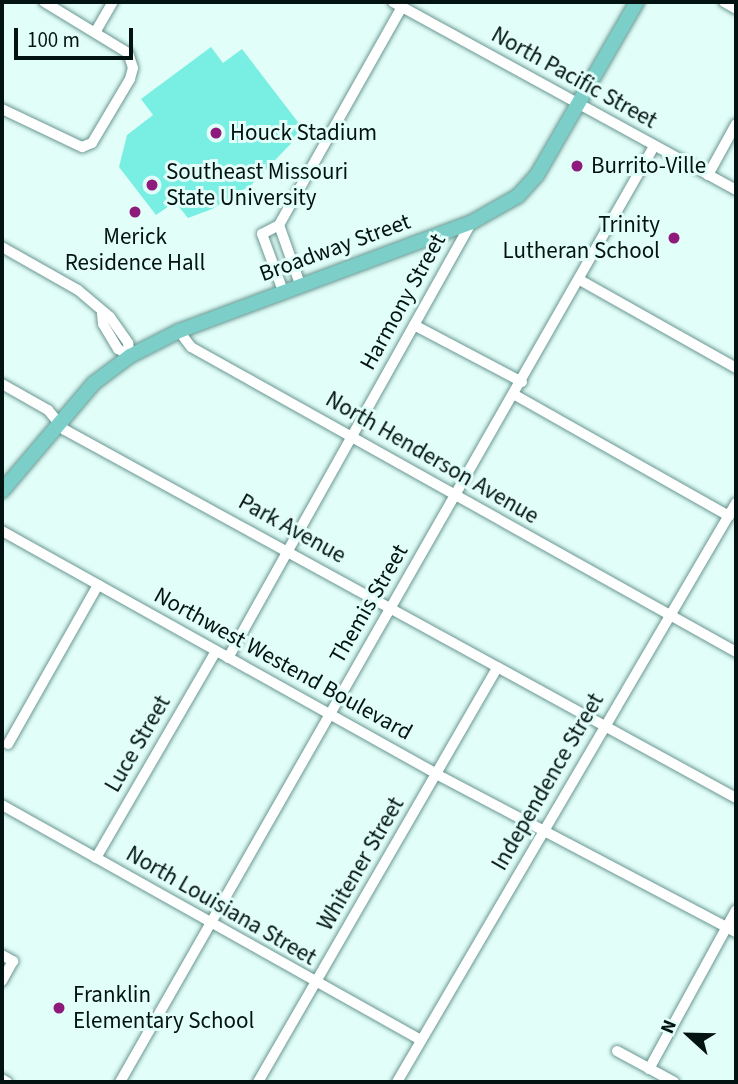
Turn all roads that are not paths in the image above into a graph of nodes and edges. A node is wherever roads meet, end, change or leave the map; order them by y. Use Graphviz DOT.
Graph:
graph roads {
  1 [pos="44,2"];
  2 [pos="113,2"];
  3 [pos="420,2"];
  4 [pos="637,2"];
  5 [pos="724,2"];
  6 [pos="398,4"];
  7 [pos="736,9"];
  8 [pos="414,13"];
  9 [pos="96,31"];
  10 [pos="578,105"];
  11 [pos="2,110"];
  12 [pos="736,124"];
  13 [pos="654,146"];
  14 [pos="708,175"];
  15 [pos="736,190"];
  16 [pos="472,222"];
  17 [pos="279,225"];
  18 [pos="2,247"];
  19 [pos="580,280"];
  20 [pos="300,284"];
  21 [pos="283,291"];
  22 [pos="414,325"];
  23 [pos="179,331"];
  24 [pos="130,356"];
  25 [pos="736,368"];
  26 [pos="522,382"];
  27 [pos="2,384"];
  28 [pos="515,395"];
  29 [pos="58,421"];
  30 [pos="352,436"];
  31 [pos="2,491"];
  32 [pos="456,496"];
  33 [pos="734,509"];
  34 [pos="2,531"];
  35 [pos="288,552"];
  36 [pos="99,585"];
  37 [pos="391,607"];
  38 [pos="670,617"];
  39 [pos="216,652"];
  40 [pos="736,652"];
  41 [pos="228,658"];
  42 [pos="498,667"];
  43 [pos="330,714"];
  44 [pos="604,727"];
  45 [pos="8,744"];
  46 [pos="438,775"];
  47 [pos="736,798"];
  48 [pos="2,806"];
  49 [pos="544,832"];
  50 [pos="96,858"];
  51 [pos="736,910"];
  52 [pos="211,923"];
  53 [pos="731,930"];
  54 [pos="736,940"];
  55 [pos="2,955"];
  56 [pos="2,981"];
  57 [pos="315,984"];
  58 [pos="421,1040"];
  59 [pos="617,1051"];
  60 [pos="649,1069"];
  61 [pos="2,1080"];
  62 [pos="7,1082"];
  63 [pos="120,1082"];
  64 [pos="258,1082"];
  65 [pos="397,1082"];
  66 [pos="674,1082"];
  1 -- 9 [label="street"];
  2 -- 9 [label="street"];
  3 -- 8 [label="street"];
  4 -- 10 [label="main road, Broadway Street"];
  5 -- 7 [label="street"];
  6 -- 8 [label="street, North Pacific Street"];
  6 -- 17 [label="street"];
  8 -- 10 [label="street, North Pacific Street"];
  9 -- 11 [label="street"];
  10 -- 13 [label="street, North Pacific Street"];
  10 -- 16 [label="main road, Broadway Street"];
  12 -- 14 [label="street"];
  13 -- 14 [label="street, North Pacific Street"];
  13 -- 19 [label="street, Themis Street"];
  14 -- 15 [label="street, North Pacific Street"];
  16 -- 20 [label="main road, Broadway Street"];
  16 -- 22 [label="street, Harmony Street"];
  17 -- 20 [label="street"];
  17 -- 21 [label="street"];
  18 -- 24 [label="street"];
  19 -- 25 [label="street"];
  19 -- 26 [label="street, Themis Street"];
  20 -- 21 [label="main road, Broadway Street"];
  21 -- 23 [label="main road, Broadway Street"];
  22 -- 26 [label="street"];
  22 -- 30 [label="street, Harmony Street"];
  23 -- 24 [label="main road, Broadway Street"];
  23 -- 30 [label="street, North Henderson Avenue"];
  24 -- 29 [label="main road, Broadway Street"];
  26 -- 28 [label="street, Themis Street"];
  27 -- 29 [label="street, Park Avenue"];
  28 -- 32 [label="street, Themis Street"];
  28 -- 33 [label="street"];
  29 -- 31 [label="main road, Broadway Street"];
  29 -- 35 [label="street, Park Avenue"];
  30 -- 32 [label="street, North Henderson Avenue"];
  30 -- 35 [label="street, Harmony Street"];
  32 -- 37 [label="street, Themis Street"];
  32 -- 38 [label="street, North Henderson Avenue"];
  33 -- 38 [label="street, Independence Street"];
  34 -- 36 [label="street, Northwest Westend Boulevard"];
  35 -- 37 [label="street, Park Avenue"];
  35 -- 41 [label="street, Harmony Street"];
  36 -- 39 [label="street, Northwest Westend Boulevard"];
  36 -- 45 [label="street"];
  37 -- 42 [label="street, Park Avenue"];
  37 -- 43 [label="street, Themis Street"];
  38 -- 40 [label="street, North Henderson Avenue"];
  38 -- 44 [label="street, Independence Street"];
  39 -- 41 [label="street, Northwest Westend Boulevard"];
  39 -- 50 [label="street, Luce Street"];
  41 -- 43 [label="street, Northwest Westend Boulevard"];
  42 -- 44 [label="street, Park Avenue"];
  42 -- 46 [label="street, Whitener Street"];
  43 -- 46 [label="street, Northwest Westend Boulevard"];
  43 -- 52 [label="street, Themis Street"];
  44 -- 47 [label="street, Park Avenue"];
  44 -- 49 [label="street, Independence Street"];
  46 -- 49 [label="street, Northwest Westend Boulevard"];
  46 -- 57 [label="street, Whitener Street"];
  48 -- 50 [label="street, North Louisiana Street"];
  49 -- 53 [label="street, Northwest Westend Boulevard"];
  49 -- 58 [label="street, Independence Street"];
  50 -- 52 [label="street, North Louisiana Street"];
  51 -- 53 [label="street"];
  52 -- 57 [label="street, North Louisiana Street"];
  52 -- 63 [label="street, Themis Street"];
  53 -- 54 [label="street, Northwest Westend Boulevard"];
  53 -- 60 [label="street"];
  55 -- 56 [label="street"];
  57 -- 58 [label="street, North Louisiana Street"];
  57 -- 64 [label="street, Whitener Street"];
  58 -- 65 [label="street, Independence Street"];
  59 -- 60 [label="street"];
  60 -- 66 [label="street"];
  61 -- 62 [label="street"];
}
